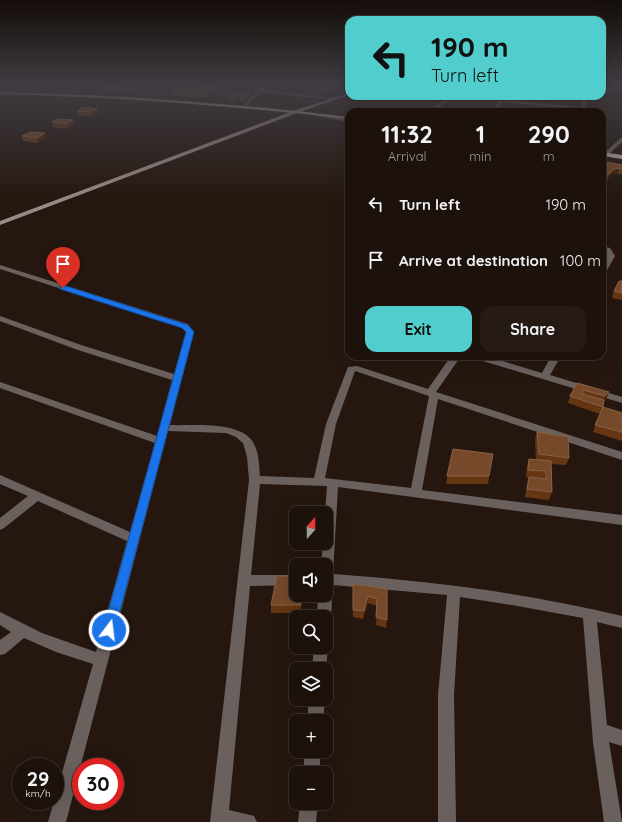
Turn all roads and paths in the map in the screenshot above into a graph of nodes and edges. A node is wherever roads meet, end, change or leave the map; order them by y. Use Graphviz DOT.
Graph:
graph roads {
  1 [pos="265,123"];
  2 [pos="622,139"];
  3 [pos="606,152"];
  4 [pos="606,155"];
  5 [pos="606,156"];
  6 [pos="622,157"];
  7 [pos="622,160"];
  8 [pos="0,222"];
  9 [pos="606,250"];
  10 [pos="606,265"];
  11 [pos="1,268"];
  12 [pos="0,318"];
  13 [pos="453,360"];
  14 [pos="490,360"];
  15 [pos="554,360"];
  16 [pos="544,376"];
  17 [pos="177,378"];
  18 [pos="0,385"];
  19 [pos="432,393"];
  20 [pos="622,400"];
  21 [pos="164,428"];
  22 [pos="160,442"];
  23 [pos="622,456"];
  24 [pos="0,479"];
  25 [pos="255,480"];
  26 [pos="319,482"];
  27 [pos="333,482"];
  28 [pos="416,493"];
  29 [pos="37,496"];
  30 [pos="622,520"];
  31 [pos="0,525"];
  32 [pos="134,539"];
  33 [pos="328,558"];
  34 [pos="289,580"];
  35 [pos="244,581"];
  36 [pos="333,582"];
  37 [pos="454,590"];
  38 [pos="589,614"];
  39 [pos="0,618"];
  40 [pos="622,622"];
  41 [pos="21,632"];
  42 [pos="0,649"];
  43 [pos="101,660"];
  44 [pos="600,731"];
  45 [pos="622,738"];
  46 [pos="308,810"];
  47 [pos="219,820"];
  48 [pos="57,822"];
  49 [pos="248,822"];
  50 [pos="307,822"];
  51 [pos="447,822"];
  52 [pos="613,822"];
  1 -- 8 [label="street"];
  2 -- 3 [label="street"];
  4 -- 6 [label="main road"];
  5 -- 7 [label="main road"];
  9 -- 10 [label="street"];
  11 -- 17 [label="street"];
  12 -- 17 [label="street"];
  13 -- 19 [label="street"];
  14 -- 16 [label="street"];
  15 -- 16 [label="street"];
  16 -- 20 [label="street"];
  17 -- 21 [label="street"];
  18 -- 22 [label="street"];
  19 -- 23 [label="street"];
  19 -- 26 [label="street"];
  19 -- 28 [label="street"];
  21 -- 22 [label="street"];
  21 -- 25 [label="street"];
  22 -- 32 [label="street"];
  24 -- 29 [label="street"];
  25 -- 26 [label="street"];
  25 -- 35 [label="street"];
  26 -- 27 [label="street"];
  27 -- 28 [label="street"];
  27 -- 33 [label="street"];
  28 -- 30 [label="street"];
  29 -- 31 [label="street"];
  29 -- 32 [label="street"];
  32 -- 43 [label="street"];
  34 -- 35 [label="street"];
  35 -- 47 [label="street"];
  36 -- 37 [label="street"];
  37 -- 38 [label="street"];
  37 -- 51 [label="street"];
  38 -- 40 [label="street"];
  38 -- 44 [label="street"];
  39 -- 41 [label="street"];
  41 -- 42 [label="street"];
  41 -- 43 [label="street"];
  43 -- 48 [label="street"];
  44 -- 45 [label="street"];
  44 -- 52 [label="street"];
  46 -- 50 [label="street"];
  47 -- 49 [label="street"];
}
